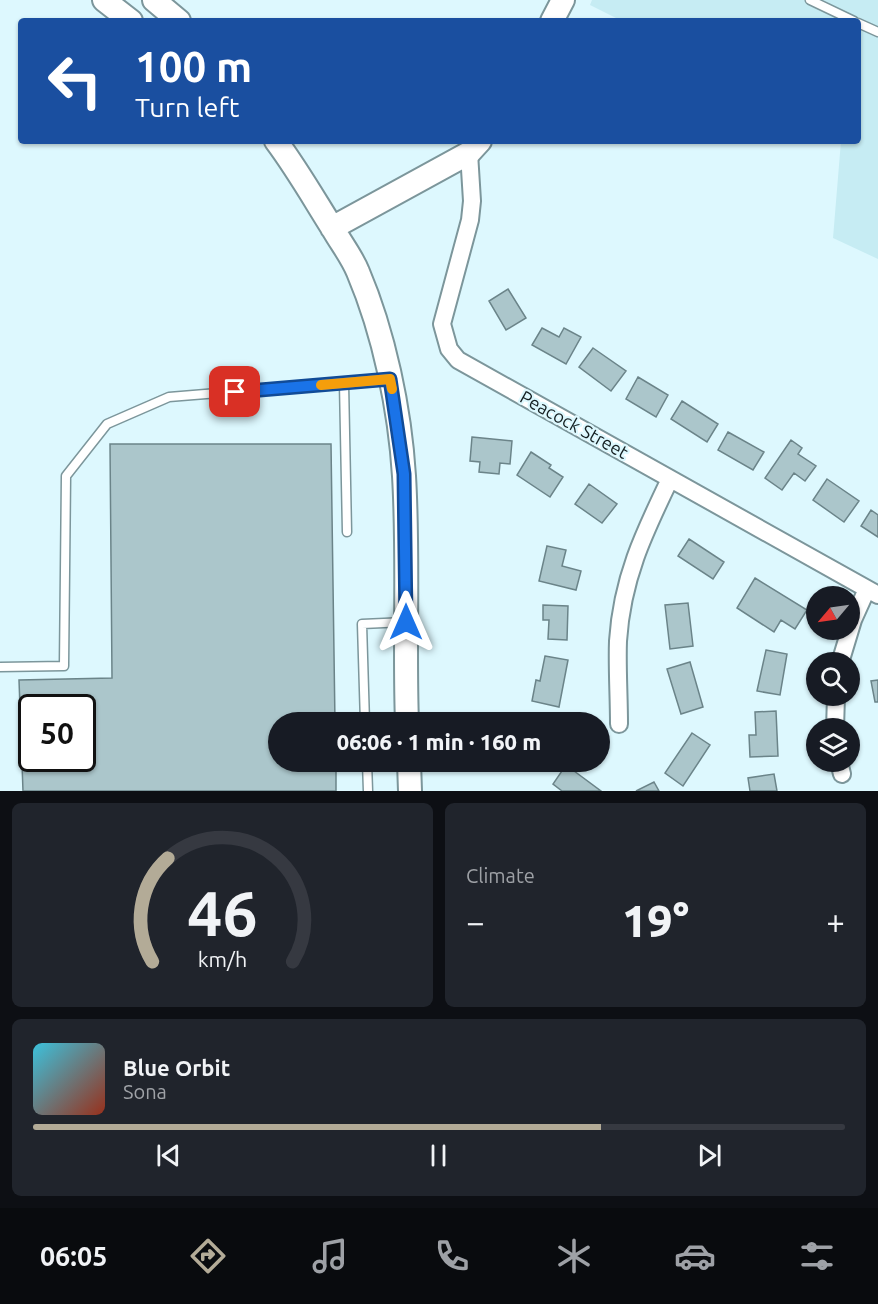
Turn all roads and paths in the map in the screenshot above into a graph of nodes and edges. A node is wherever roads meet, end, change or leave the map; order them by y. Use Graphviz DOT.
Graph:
graph roads {
  1 [pos="104,0"];
  2 [pos="154,0"];
  3 [pos="562,0"];
  4 [pos="810,0"];
  5 [pos="127,18"];
  6 [pos="175,18"];
  7 [pos="553,18"];
  8 [pos="848,18"];
  9 [pos="861,24"];
  10 [pos="878,33"];
  11 [pos="278,144"];
  12 [pos="474,147"];
  13 [pos="332,228"];
  14 [pos="390,379"];
  15 [pos="345,383"];
  16 [pos="670,479"];
  17 [pos="346,532"];
  18 [pos="873,592"];
  19 [pos="406,622"];
  20 [pos="843,652"];
  21 [pos="0,668"];
  22 [pos="365,712"];
  23 [pos="407,712"];
  24 [pos="619,724"];
  25 [pos="367,772"];
  26 [pos="409,772"];
  27 [pos="368,791"];
  28 [pos="410,791"];
  1 -- 5 [label="main road"];
  2 -- 6 [label="main road"];
  3 -- 7 [label="main road"];
  4 -- 8 [label="lane"];
  9 -- 10 [label="lane"];
  11 -- 13 [label="main road"];
  12 -- 13 [label="main road"];
  12 -- 16 [label="street, Peacock Street"];
  13 -- 14 [label="main road"];
  14 -- 15 [label="lane"];
  14 -- 19 [label="main road"];
  15 -- 17 [label="lane"];
  15 -- 21 [label="lane"];
  16 -- 18 [label="street, Peacock Street"];
  16 -- 24 [label="street"];
  18 -- 20 [label="street"];
  19 -- 22 [label="lane"];
  19 -- 23 [label="main road"];
  25 -- 27 [label="lane"];
  26 -- 28 [label="main road"];
}
